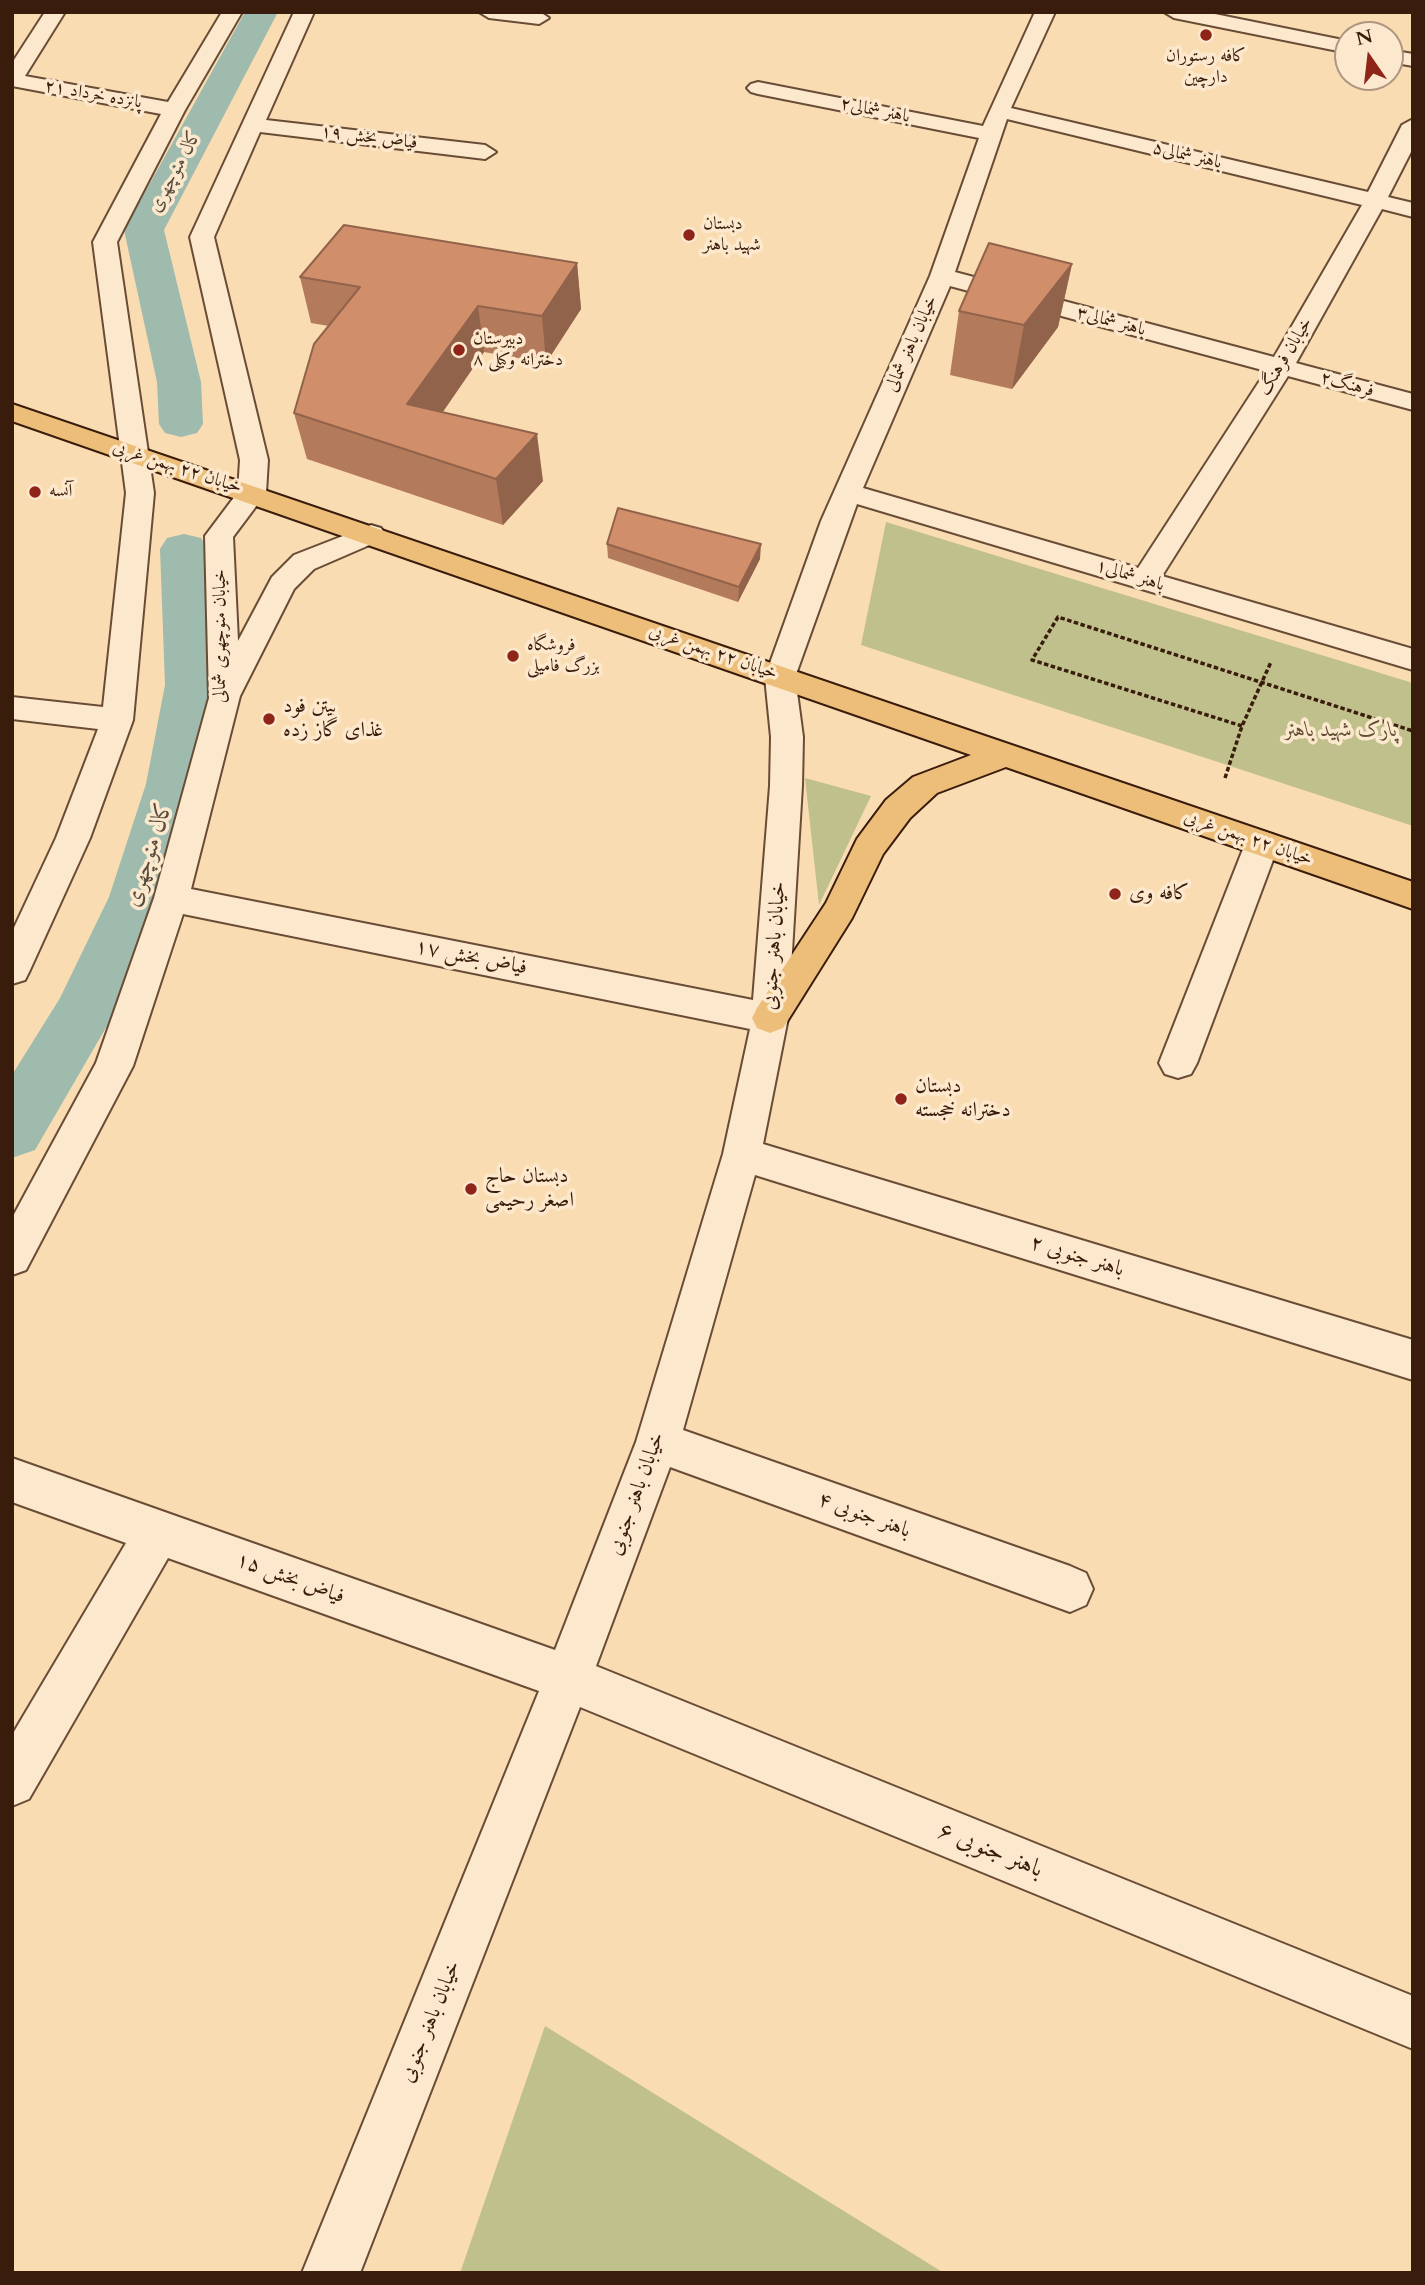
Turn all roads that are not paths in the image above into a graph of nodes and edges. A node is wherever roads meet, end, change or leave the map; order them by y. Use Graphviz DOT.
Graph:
graph roads {
  1 [pos="55,12"];
  2 [pos="232,12"];
  3 [pos="304,12"];
  4 [pos="489,12"];
  5 [pos="1174,12"];
  6 [pos="1040,13"];
  7 [pos="539,18"];
  8 [pos="1334,44"];
  9 [pos="12,80"];
  10 [pos="758,88"];
  11 [pos="174,110"];
  12 [pos="995,122"];
  13 [pos="254,125"];
  14 [pos="1413,125"];
  15 [pos="485,152"];
  16 [pos="1375,201"];
  17 [pos="1413,210"];
  18 [pos="942,276"];
  19 [pos="1281,367"];
  20 [pos="1413,402"];
  21 [pos="12,412"];
  22 [pos="136,455"];
  23 [pos="848,492"];
  24 [pos="251,493"];
  25 [pos="371,534"];
  26 [pos="1145,580"];
  27 [pos="1413,660"];
  28 [pos="780,677"];
  29 [pos="225,698"];
  30 [pos="12,708"];
  31 [pos="117,720"];
  32 [pos="1006,755"];
  33 [pos="1262,844"];
  34 [pos="1413,896"];
  35 [pos="171,898"];
  36 [pos="12,970"];
  37 [pos="770,1018"];
  38 [pos="1178,1063"];
  39 [pos="742,1154"];
  40 [pos="12,1257"];
  41 [pos="1413,1360"];
  42 [pos="658,1442"];
  43 [pos="12,1480"];
  44 [pos="158,1532"];
  45 [pos="1070,1589"];
  46 [pos="568,1678"];
  47 [pos="12,1782"];
  48 [pos="1413,2023"];
  49 [pos="331,2273"];
  1 -- 9 [label="street"];
  2 -- 11 [label="street"];
  3 -- 13 [label="street"];
  4 -- 7 [label="street"];
  5 -- 8 [label="street"];
  6 -- 12 [label="street, خیابان باهنر شمالی"];
  9 -- 11 [label="street, پانزده خرداد ۲۱"];
  10 -- 12 [label="street, باهنر شمالی۲"];
  11 -- 22 [label="street"];
  12 -- 16 [label="street, باهنر شمالی۵"];
  12 -- 18 [label="street, خیابان باهنر شمالی"];
  13 -- 15 [label="street, فیاض بخش ۱۹"];
  13 -- 24 [label="street"];
  14 -- 16 [label="street, خیابان فرهنگ"];
  16 -- 17 [label="street, باهنر شمالی۵"];
  16 -- 19 [label="street, خیابان فرهنگ"];
  18 -- 19 [label="street, باهنر شمالی۳"];
  18 -- 23 [label="street, خیابان باهنر شمالی"];
  19 -- 20 [label="street, فرهنگ۲"];
  19 -- 26 [label="street, خیابان فرهنگ"];
  21 -- 22 [label="main road, خیابان ۲۲ بهمن غربی"];
  22 -- 24 [label="main road, خیابان ۲۲ بهمن غربی"];
  22 -- 31 [label="street"];
  23 -- 26 [label="street, باهنر شمالی۱"];
  23 -- 28 [label="street, خیابان باهنر شمالی"];
  24 -- 25 [label="main road, خیابان ۲۲ بهمن غربی"];
  24 -- 29 [label="street, خیابان منوچهری شمالی"];
  25 -- 28 [label="main road, خیابان ۲۲ بهمن غربی"];
  25 -- 29 [label="street"];
  26 -- 27 [label="street, باهنر شمالی۱"];
  28 -- 32 [label="main road, خیابان ۲۲ بهمن غربی"];
  28 -- 37 [label="street, خیابان باهنر جنوبی"];
  29 -- 35 [label="street, خیابان منوچهری شمالی"];
  30 -- 31 [label="street"];
  31 -- 36 [label="street"];
  32 -- 33 [label="main road, خیابان ۲۲ بهمن غربی"];
  32 -- 37 [label="main road"];
  33 -- 34 [label="main road, خیابان ۲۲ بهمن غربی"];
  33 -- 38 [label="street"];
  35 -- 37 [label="street, فیاض بخش ۱۷"];
  35 -- 40 [label="street, خیابان منوچهری شمالی"];
  37 -- 39 [label="street, خیابان باهنر جنوبی"];
  39 -- 41 [label="street, باهنر جنوبی ۲"];
  39 -- 42 [label="street, خیابان باهنر جنوبی"];
  42 -- 45 [label="street, باهنر جنوبی ۴"];
  42 -- 46 [label="street, خیابان باهنر جنوبی"];
  43 -- 44 [label="street, فیاض بخش ۱۵"];
  44 -- 46 [label="street, فیاض بخش ۱۵"];
  44 -- 47 [label="street"];
  46 -- 48 [label="street, باهنر جنوبی ۶"];
  46 -- 49 [label="street, خیابان باهنر جنوبی"];
}
